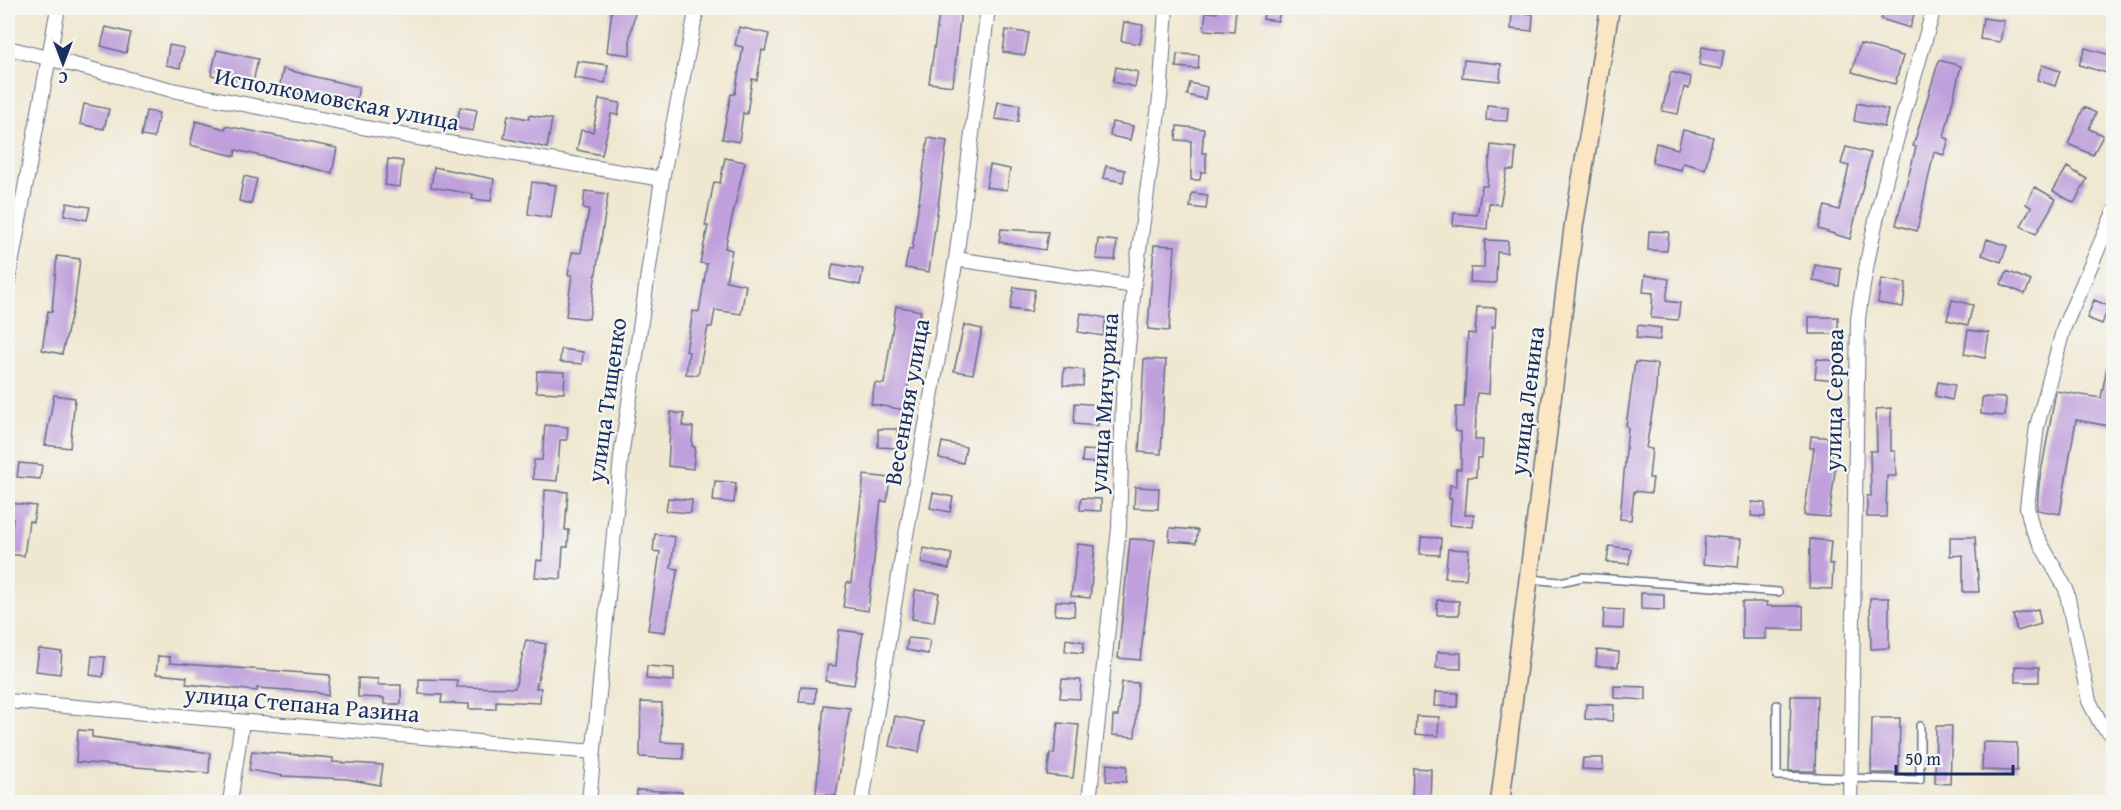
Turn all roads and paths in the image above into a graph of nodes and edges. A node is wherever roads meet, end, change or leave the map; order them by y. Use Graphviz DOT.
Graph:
graph roads {
  1 [pos="58,8"];
  2 [pos="697,8"];
  3 [pos="988,8"];
  4 [pos="1166,8"];
  5 [pos="1610,8"];
  6 [pos="1934,8"];
  7 [pos="8,48"];
  8 [pos="49,57"];
  9 [pos="662,179"];
  10 [pos="2114,212"];
  11 [pos="956,259"];
  12 [pos="8,281"];
  13 [pos="1134,286"];
  14 [pos="1528,579"];
  15 [pos="1778,592"];
  16 [pos="8,701"];
  17 [pos="1777,705"];
  18 [pos="242,722"];
  19 [pos="1920,726"];
  20 [pos="2114,736"];
  21 [pos="594,752"];
  22 [pos="1851,778"];
  23 [pos="230,802"];
  24 [pos="589,802"];
  25 [pos="862,802"];
  26 [pos="1089,802"];
  27 [pos="1500,802"];
  28 [pos="1850,802"];
  1 -- 8 [label="street"];
  2 -- 9 [label="street, улица Тищенко"];
  3 -- 11 [label="street, Весенняя улица"];
  4 -- 13 [label="street, улица Мичурина"];
  5 -- 14 [label="main road, улица Ленина"];
  6 -- 22 [label="street, улица Серова"];
  7 -- 8 [label="street, Исполкомовская улица"];
  8 -- 9 [label="street, Исполкомовская улица"];
  8 -- 12 [label="street"];
  9 -- 21 [label="street, улица Тищенко"];
  10 -- 20 [label="street"];
  11 -- 13 [label="street"];
  11 -- 25 [label="street, Весенняя улица"];
  13 -- 26 [label="street, улица Мичурина"];
  14 -- 15 [label="lane"];
  14 -- 27 [label="main road, улица Ленина"];
  16 -- 18 [label="street, улица Степана Разина"];
  17 -- 22 [label="lane"];
  18 -- 21 [label="street, улица Степана Разина"];
  18 -- 23 [label="street"];
  19 -- 22 [label="lane"];
  21 -- 24 [label="street, улица Тищенко"];
  22 -- 28 [label="street, улица Серова"];
}
